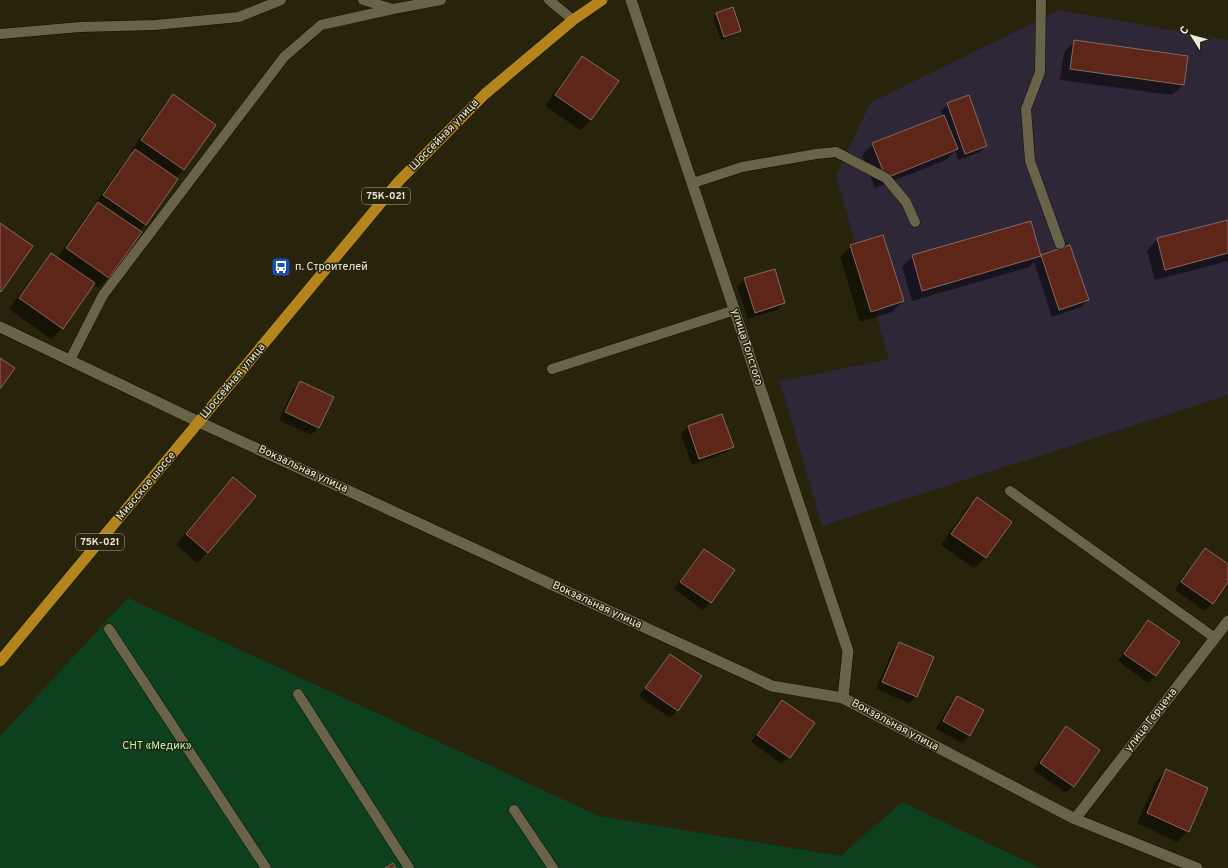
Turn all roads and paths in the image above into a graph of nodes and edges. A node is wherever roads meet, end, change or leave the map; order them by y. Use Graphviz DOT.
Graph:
graph roads {
  1 [pos="281,0"];
  2 [pos="363,0"];
  3 [pos="441,0"];
  4 [pos="549,0"];
  5 [pos="602,0"];
  6 [pos="631,0"];
  7 [pos="1041,0"];
  8 [pos="394,8"];
  9 [pos="573,20"];
  10 [pos="0,34"];
  11 [pos="693,183"];
  12 [pos="915,222"];
  13 [pos="1060,244"];
  14 [pos="735,310"];
  15 [pos="0,327"];
  16 [pos="70,360"];
  17 [pos="552,369"];
  18 [pos="199,422"];
  19 [pos="1010,491"];
  20 [pos="1228,621"];
  21 [pos="109,629"];
  22 [pos="1214,638"];
  23 [pos="0,661"];
  24 [pos="298,694"];
  25 [pos="843,698"];
  26 [pos="514,810"];
  27 [pos="1075,819"];
  28 [pos="266,868"];
  29 [pos="409,868"];
  30 [pos="553,868"];
  31 [pos="1197,868"];
  1 -- 10 [label="lane"];
  2 -- 8 [label="lane"];
  3 -- 8 [label="lane"];
  4 -- 9 [label="lane"];
  5 -- 9 [label="main road, Шоссейная улица / 75К-021"];
  6 -- 11 [label="street, улица Толстого"];
  7 -- 13 [label="lane"];
  8 -- 16 [label="lane"];
  9 -- 18 [label="main road, Шоссейная улица / 75К-021"];
  11 -- 12 [label="lane"];
  11 -- 14 [label="street, улица Толстого"];
  14 -- 17 [label="lane"];
  14 -- 25 [label="street, улица Толстого"];
  15 -- 16 [label="street, Вокзальная улица"];
  16 -- 18 [label="street, Вокзальная улица"];
  18 -- 23 [label="main road, Миасское шоссе / 75К-021"];
  18 -- 25 [label="street, Вокзальная улица"];
  19 -- 22 [label="lane"];
  20 -- 22 [label="street, улица Герцена"];
  21 -- 28 [label="lane"];
  22 -- 27 [label="street, улица Герцена"];
  24 -- 29 [label="lane"];
  25 -- 27 [label="street, Вокзальная улица"];
  26 -- 30 [label="lane"];
  27 -- 31 [label="street, Вокзальная улица"];
}
